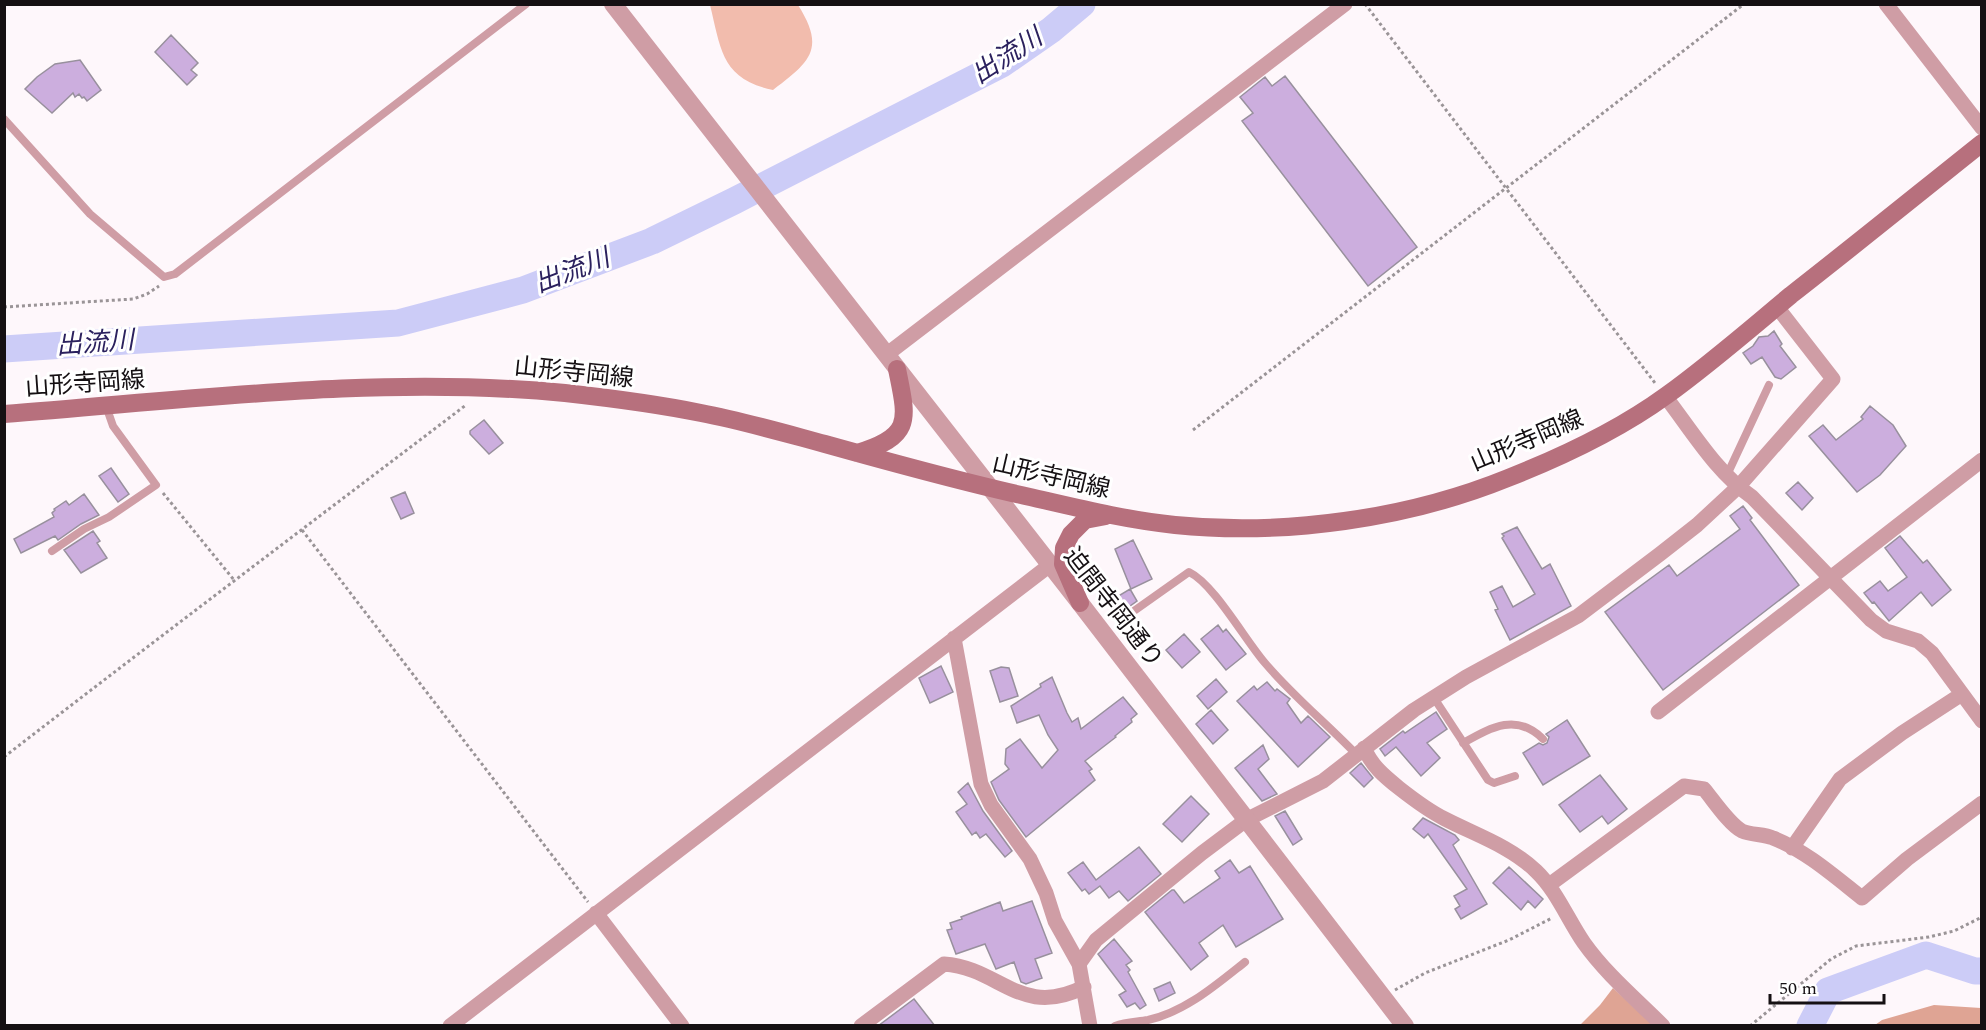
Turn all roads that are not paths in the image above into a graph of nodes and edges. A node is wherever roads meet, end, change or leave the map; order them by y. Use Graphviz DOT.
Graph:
graph roads {
  1 [pos="526,4"];
  2 [pos="613,4"];
  3 [pos="1345,4"];
  4 [pos="1886,4"];
  5 [pos="4,119"];
  6 [pos="1982,128"];
  7 [pos="1982,143"];
  8 [pos="1777,307"];
  9 [pos="892,362"];
  10 [pos="1769,386"];
  11 [pos="1665,396"];
  12 [pos="106,406"];
  13 [pos="4,414"];
  14 [pos="858,453"];
  15 [pos="1982,460"];
  16 [pos="1727,475"];
  17 [pos="1738,487"];
  18 [pos="990,488"];
  19 [pos="1108,515"];
  20 [pos="52,551"];
  21 [pos="1050,565"];
  22 [pos="1830,577"];
  23 [pos="1080,603"];
  24 [pos="1124,618"];
  25 [pos="954,638"];
  26 [pos="1962,694"];
  27 [pos="1434,698"];
  28 [pos="1658,712"];
  29 [pos="1981,717"];
  30 [pos="1542,739"];
  31 [pos="1463,743"];
  32 [pos="1360,751"];
  33 [pos="1515,776"];
  34 [pos="1982,803"];
  35 [pos="1246,820"];
  36 [pos="1792,848"];
  37 [pos="1549,885"];
  38 [pos="596,913"];
  39 [pos="1245,962"];
  40 [pos="1079,964"];
  41 [pos="1084,987"];
  42 [pos="450,1026"];
  43 [pos="681,1026"];
  44 [pos="861,1026"];
  45 [pos="1090,1026"];
  46 [pos="1115,1026"];
  47 [pos="1405,1026"];
  48 [pos="1664,1026"];
  1 -- 5 [label="lane"];
  2 -- 9 [label="street, 迫間寺岡通り"];
  3 -- 9 [label="street"];
  4 -- 6 [label="street"];
  7 -- 8 [label="main road, 山形寺岡線"];
  8 -- 11 [label="main road, 山形寺岡線"];
  8 -- 17 [label="street"];
  9 -- 14 [label="main road"];
  9 -- 18 [label="street, 迫間寺岡通り"];
  10 -- 16 [label="lane"];
  11 -- 16 [label="street"];
  11 -- 19 [label="main road, 山形寺岡線"];
  12 -- 13 [label="main road, 山形寺岡線"];
  12 -- 14 [label="main road, 山形寺岡線"];
  12 -- 20 [label="lane"];
  14 -- 18 [label="main road, 山形寺岡線"];
  15 -- 22 [label="street"];
  16 -- 17 [label="street"];
  17 -- 22 [label="street"];
  17 -- 27 [label="street"];
  18 -- 19 [label="main road, 山形寺岡線"];
  18 -- 21 [label="street, 迫間寺岡通り"];
  19 -- 23 [label="main road"];
  21 -- 23 [label="street, 迫間寺岡通り"];
  21 -- 25 [label="street"];
  22 -- 26 [label="street"];
  22 -- 28 [label="street"];
  23 -- 35 [label="street, 迫間寺岡通り"];
  24 -- 32 [label="lane"];
  25 -- 38 [label="street"];
  25 -- 40 [label="street"];
  26 -- 29 [label="street"];
  26 -- 36 [label="street"];
  27 -- 31 [label="lane"];
  27 -- 32 [label="street"];
  30 -- 31 [label="lane"];
  31 -- 33 [label="lane"];
  32 -- 35 [label="street"];
  32 -- 37 [label="street"];
  34 -- 36 [label="street"];
  35 -- 40 [label="street"];
  35 -- 47 [label="street, 迫間寺岡通り"];
  36 -- 37 [label="street"];
  37 -- 48 [label="street"];
  38 -- 42 [label="street"];
  38 -- 43 [label="street"];
  39 -- 46 [label="lane"];
  40 -- 41 [label="street"];
  41 -- 44 [label="street"];
  41 -- 45 [label="street"];
}
